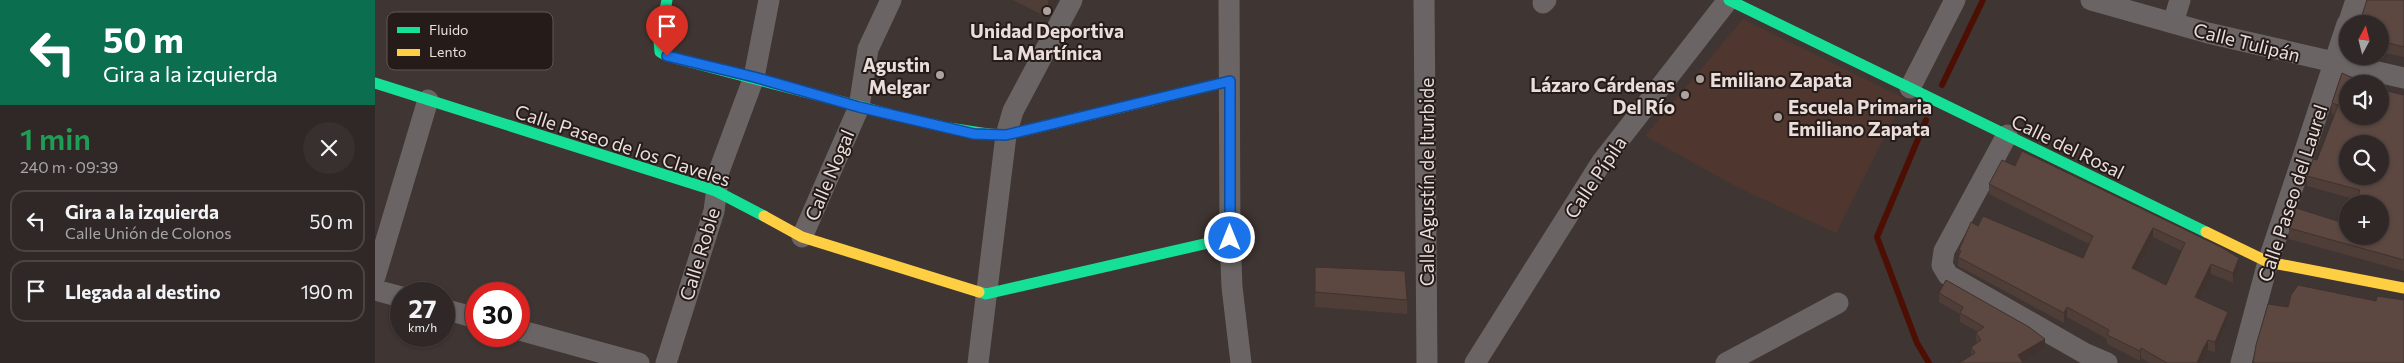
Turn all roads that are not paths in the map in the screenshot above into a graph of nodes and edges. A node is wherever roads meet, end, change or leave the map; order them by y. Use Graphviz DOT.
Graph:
graph roads {
  1 [pos="667,0"];
  2 [pos="769,0"];
  3 [pos="891,0"];
  4 [pos="1072,0"];
  5 [pos="1229,0"];
  6 [pos="1424,0"];
  7 [pos="1729,0"];
  8 [pos="1955,0"];
  9 [pos="2091,0"];
  10 [pos="2180,0"];
  11 [pos="2356,0"];
  12 [pos="2351,15"];
  13 [pos="2173,23"];
  14 [pos="2339,51"];
  15 [pos="2335,63"];
  16 [pos="754,77"];
  17 [pos="2404,78"];
  18 [pos="1230,81"];
  19 [pos="375,83"];
  20 [pos="1910,88"];
  21 [pos="428,100"];
  22 [pos="859,107"];
  23 [pos="1006,135"];
  24 [pos="2007,135"];
  25 [pos="716,191"];
  26 [pos="802,238"];
  27 [pos="1230,238"];
  28 [pos="2268,262"];
  29 [pos="375,277"];
  30 [pos="2404,288"];
  31 [pos="375,290"];
  32 [pos="390,294"];
  33 [pos="986,294"];
  34 [pos="1838,304"];
  35 [pos="530,333"];
  36 [pos="2078,360"];
  37 [pos="639,363"];
  38 [pos="666,363"];
  39 [pos="978,363"];
  40 [pos="1241,363"];
  41 [pos="1427,363"];
  42 [pos="1475,363"];
  43 [pos="1726,363"];
  44 [pos="2107,363"];
  45 [pos="2241,363"];
  1 -- 16 [label="street"];
  2 -- 16 [label="street, Calle Roble"];
  3 -- 22 [label="street, Calle Nogal"];
  4 -- 23 [label="street"];
  5 -- 18 [label="street"];
  6 -- 41 [label="street, Calle Agustín de Iturbide"];
  7 -- 20 [label="street, Calle del Rosal"];
  7 -- 42 [label="street, Calle Pípila"];
  8 -- 20 [label="street"];
  9 -- 13 [label="street, Calle Tulipán"];
  10 -- 13 [label="street"];
  11 -- 12 [label="street, Calle Paseo del Laurel"];
  13 -- 15 [label="street, Calle Tulipán"];
  14 -- 15 [label="street, Calle Paseo del Laurel"];
  15 -- 17 [label="street, Calle Tulipán"];
  15 -- 28 [label="street, Calle Paseo del Laurel"];
  16 -- 22 [label="street"];
  16 -- 25 [label="street, Calle Roble"];
  18 -- 23 [label="street"];
  18 -- 27 [label="street"];
  19 -- 21 [label="street, Calle Paseo de los Claveles"];
  20 -- 24 [label="street, Calle del Rosal"];
  21 -- 25 [label="street, Calle Paseo de los Claveles"];
  21 -- 29 [label="street"];
  22 -- 23 [label="street"];
  22 -- 26 [label="street, Calle Nogal"];
  23 -- 33 [label="street"];
  24 -- 28 [label="street, Calle del Rosal"];
  24 -- 36 [label="street"];
  25 -- 26 [label="street, Calle Paseo de los Claveles"];
  25 -- 38 [label="street, Calle Roble"];
  26 -- 33 [label="street, Calle Paseo de los Claveles"];
  27 -- 33 [label="street, Calle Paseo de los Claveles"];
  27 -- 40 [label="street"];
  28 -- 30 [label="street, Calle del Rosal"];
  28 -- 45 [label="street, Calle Paseo del Laurel"];
  31 -- 32 [label="street"];
  33 -- 39 [label="street"];
  34 -- 43 [label="street"];
  35 -- 37 [label="street"];
  36 -- 44 [label="street"];
}
